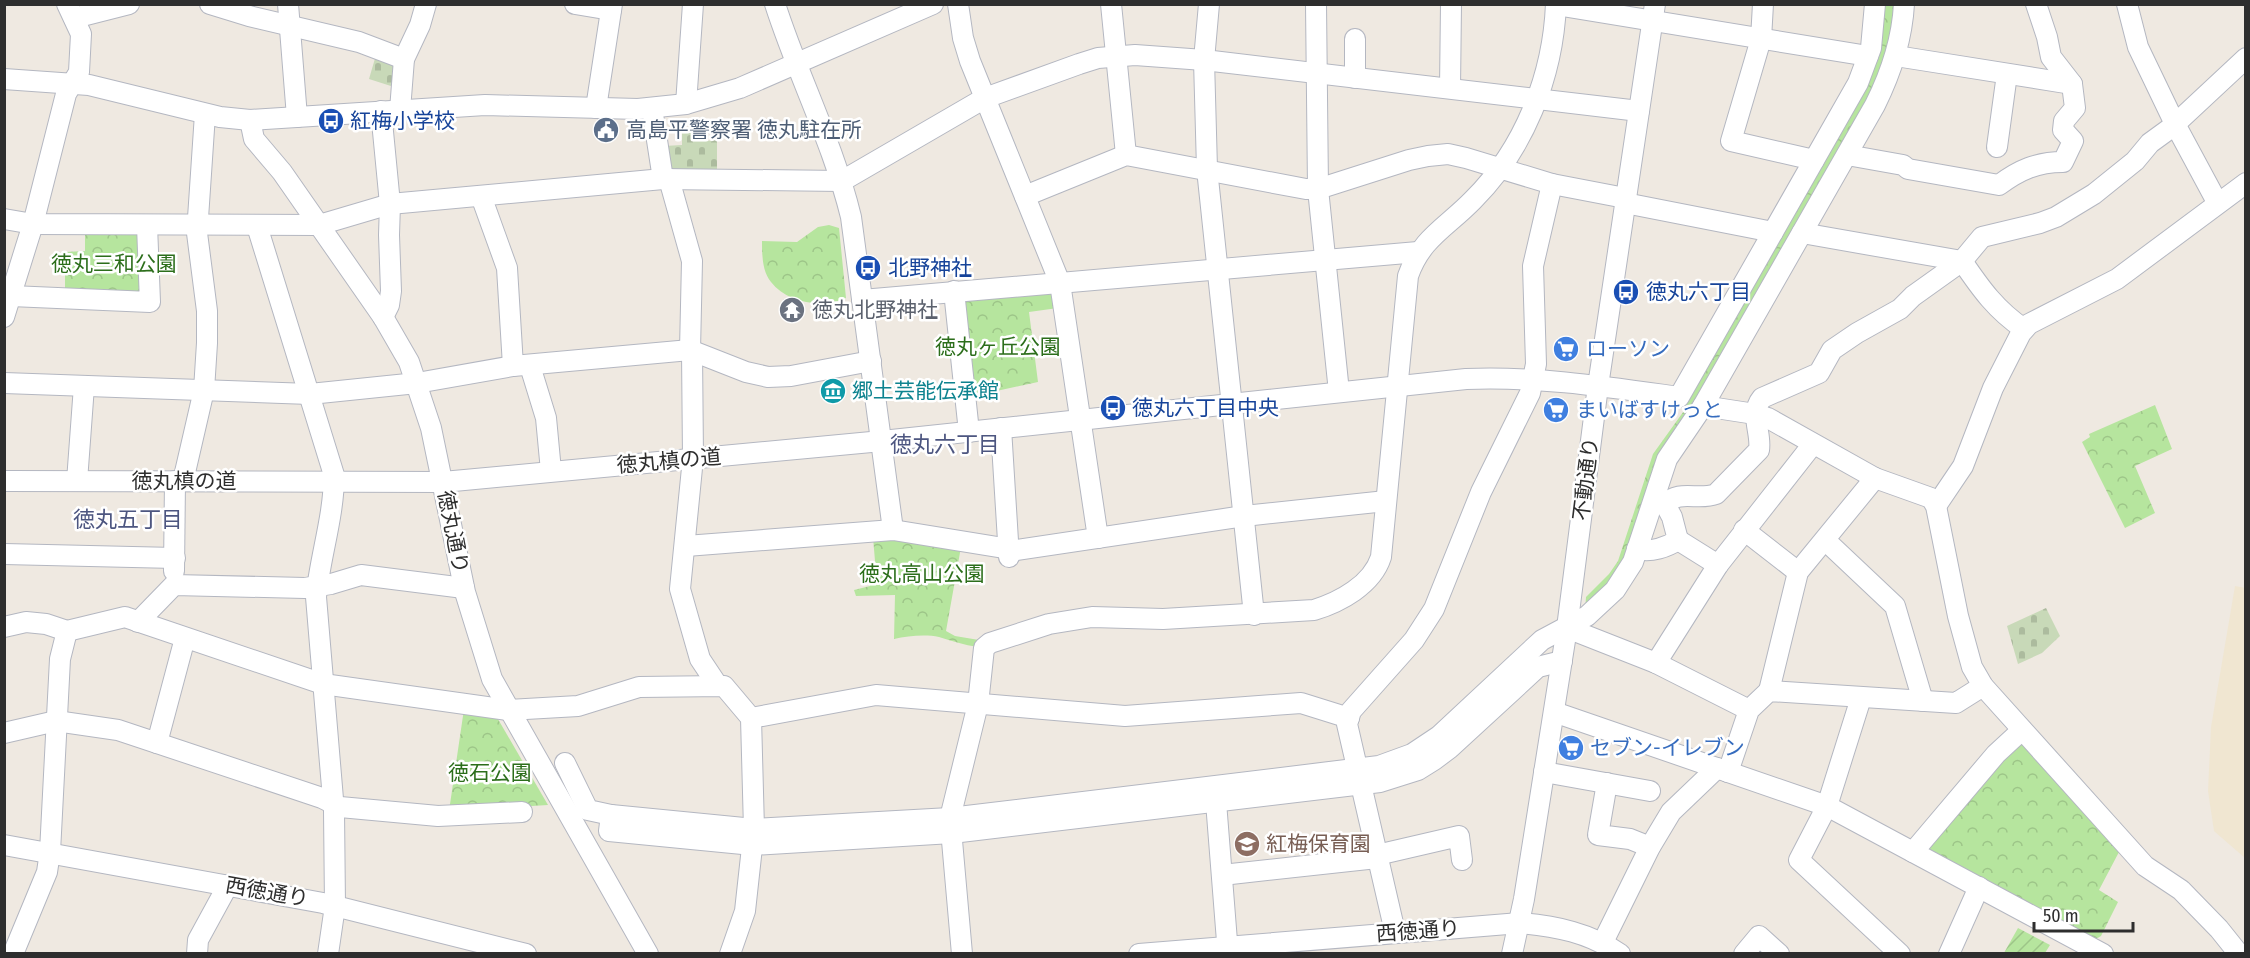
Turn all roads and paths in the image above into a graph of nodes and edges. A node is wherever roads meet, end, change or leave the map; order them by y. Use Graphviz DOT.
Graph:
graph roads {
  1 [pos="129,4"];
  2 [pos="210,4"];
  3 [pos="288,4"];
  4 [pos="426,4"];
  5 [pos="575,4"];
  6 [pos="693,4"];
  7 [pos="775,4"];
  8 [pos="933,4"];
  9 [pos="958,4"];
  10 [pos="1111,4"];
  11 [pos="1209,4"];
  12 [pos="1316,4"];
  13 [pos="1451,4"];
  14 [pos="1763,4"];
  15 [pos="1875,4"];
  16 [pos="1904,4"];
  17 [pos="2036,4"];
  18 [pos="2127,4"];
  19 [pos="1556,5"];
  20 [pos="611,7"];
  21 [pos="71,11"];
  22 [pos="1653,13"];
  23 [pos="290,25"];
  24 [pos="1355,39"];
  25 [pos="1761,39"];
  26 [pos="1118,56"];
  27 [pos="1868,56"];
  28 [pos="1896,56"];
  29 [pos="2246,57"];
  30 [pos="404,59"];
  31 [pos="1204,60"];
  32 [pos="797,63"];
  33 [pos="1315,74"];
  34 [pos="2007,74"];
  35 [pos="1355,78"];
  36 [pos="4,79"];
  37 [pos="73,83"];
  38 [pos="2072,84"];
  39 [pos="1450,88"];
  40 [pos="985,98"];
  41 [pos="1538,98"];
  42 [pos="686,104"];
  43 [pos="596,108"];
  44 [pos="652,108"];
  45 [pos="391,111"];
  46 [pos="1639,111"];
  47 [pos="205,114"];
  48 [pos="297,117"];
  49 [pos="250,120"];
  50 [pos="2175,124"];
  51 [pos="1997,147"];
  52 [pos="1126,155"];
  53 [pos="1847,155"];
  54 [pos="1814,160"];
  55 [pos="1499,169"];
  56 [pos="1207,170"];
  57 [pos="666,179"];
  58 [pos="842,181"];
  59 [pos="2246,183"];
  60 [pos="1552,184"];
  61 [pos="1318,189"];
  62 [pos="481,196"];
  63 [pos="1025,196"];
  64 [pos="1625,200"];
  65 [pos="2217,202"];
  66 [pos="390,204"];
  67 [pos="4,219"];
  68 [pos="33,224"];
  69 [pos="147,225"];
  70 [pos="319,225"];
  71 [pos="197,226"];
  72 [pos="257,226"];
  73 [pos="1773,232"];
  74 [pos="1802,233"];
  75 [pos="1418,252"];
  76 [pos="1325,259"];
  77 [pos="1962,261"];
  78 [pos="1217,270"];
  79 [pos="1060,283"];
  80 [pos="954,291"];
  81 [pos="11,296"];
  82 [pos="862,300"];
  83 [pos="4,317"];
  84 [pos="383,317"];
  85 [pos="2024,329"];
  86 [pos="691,350"];
  87 [pos="871,361"];
  88 [pos="522,366"];
  89 [pos="1534,379"];
  90 [pos="4,383"];
  91 [pos="417,383"];
  92 [pos="84,386"];
  93 [pos="1398,386"];
  94 [pos="1598,386"];
  95 [pos="204,390"];
  96 [pos="1340,392"];
  97 [pos="310,394"];
  98 [pos="1231,404"];
  99 [pos="1703,406"];
  100 [pos="1755,414"];
  101 [pos="1081,420"];
  102 [pos="1001,428"];
  103 [pos="969,432"];
  104 [pos="882,441"];
  105 [pos="1814,444"];
  106 [pos="693,458"];
  107 [pos="551,471"];
  108 [pos="1875,478"];
  109 [pos="4,481"];
  110 [pos="77,481"];
  111 [pos="179,481"];
  112 [pos="334,482"];
  113 [pos="443,482"];
  114 [pos="1386,501"];
  115 [pos="1659,502"];
  116 [pos="1936,506"];
  117 [pos="1244,516"];
  118 [pos="893,530"];
  119 [pos="1744,530"];
  120 [pos="1098,538"];
  121 [pos="1678,540"];
  122 [pos="1825,540"];
  123 [pos="686,546"];
  124 [pos="1637,549"];
  125 [pos="1009,553"];
  126 [pos="4,554"];
  127 [pos="175,558"];
  128 [pos="1718,565"];
  129 [pos="1798,572"];
  130 [pos="174,585"];
  131 [pos="317,586"];
  132 [pos="464,588"];
  133 [pos="1254,615"];
  134 [pos="138,622"];
  135 [pos="4,627"];
  136 [pos="1567,628"];
  137 [pos="67,631"];
  138 [pos="184,638"];
  139 [pos="1562,661"];
  140 [pos="1656,663"];
  141 [pos="323,684"];
  142 [pos="718,686"];
  143 [pos="1983,686"];
  144 [pos="1770,691"];
  145 [pos="1862,698"];
  146 [pos="1923,701"];
  147 [pos="978,704"];
  148 [pos="507,710"];
  149 [pos="1749,710"];
  150 [pos="1554,712"];
  151 [pos="750,718"];
  152 [pos="1349,718"];
  153 [pos="56,721"];
  154 [pos="2022,730"];
  155 [pos="4,733"];
  156 [pos="157,743"];
  157 [pos="565,763"];
  158 [pos="1723,770"];
  159 [pos="1544,772"];
  160 [pos="1358,777"];
  161 [pos="1607,783"];
  162 [pos="1650,791"];
  163 [pos="1216,802"];
  164 [pos="333,804"];
  165 [pos="1827,806"];
  166 [pos="522,812"];
  167 [pos="951,826"];
  168 [pos="753,837"];
  169 [pos="4,845"];
  170 [pos="1650,848"];
  171 [pos="50,852"];
  172 [pos="1913,852"];
  173 [pos="1377,856"];
  174 [pos="1462,860"];
  175 [pos="1222,875"];
  176 [pos="228,885"];
  177 [pos="1979,887"];
  178 [pos="335,906"];
  179 [pos="1520,923"];
  180 [pos="1395,932"];
  181 [pos="1603,942"];
  182 [pos="1227,950"];
  183 [pos="13,954"];
  184 [pos="197,954"];
  185 [pos="328,954"];
  186 [pos="526,954"];
  187 [pos="648,954"];
  188 [pos="730,954"];
  189 [pos="962,954"];
  190 [pos="1139,954"];
  191 [pos="1512,954"];
  192 [pos="1620,954"];
  193 [pos="1744,954"];
  194 [pos="1779,954"];
  195 [pos="1900,954"];
  196 [pos="1948,954"];
  197 [pos="2103,954"];
  198 [pos="2239,954"];
  1 -- 21 [label="street"];
  2 -- 23 [label="street"];
  3 -- 23 [label="street"];
  4 -- 30 [label="street"];
  5 -- 20 [label="street"];
  6 -- 42 [label="street"];
  7 -- 32 [label="street"];
  8 -- 32 [label="street"];
  9 -- 40 [label="street"];
  10 -- 26 [label="street"];
  11 -- 31 [label="street"];
  12 -- 33 [label="street"];
  13 -- 39 [label="street"];
  14 -- 25 [label="street"];
  15 -- 27 [label="street"];
  16 -- 28 [label="street"];
  17 -- 38 [label="street"];
  18 -- 50 [label="street"];
  19 -- 22 [label="street"];
  19 -- 41 [label="street"];
  20 -- 43 [label="street"];
  21 -- 37 [label="street"];
  22 -- 25 [label="street"];
  22 -- 46 [label="street, 不動通り"];
  23 -- 30 [label="street"];
  23 -- 48 [label="street"];
  24 -- 35 [label="street"];
  25 -- 27 [label="street"];
  25 -- 54 [label="street"];
  26 -- 31 [label="street"];
  26 -- 40 [label="street"];
  26 -- 52 [label="street"];
  27 -- 54 [label="street"];
  28 -- 34 [label="street"];
  28 -- 53 [label="street"];
  29 -- 50 [label="street"];
  30 -- 45 [label="street"];
  31 -- 33 [label="street"];
  31 -- 56 [label="street"];
  32 -- 42 [label="street"];
  32 -- 58 [label="street"];
  33 -- 35 [label="street"];
  33 -- 61 [label="street"];
  34 -- 38 [label="street"];
  34 -- 51 [label="street"];
  35 -- 39 [label="street"];
  36 -- 37 [label="street"];
  37 -- 47 [label="street"];
  37 -- 68 [label="street"];
  38 -- 53 [label="street"];
  39 -- 41 [label="street"];
  40 -- 58 [label="street"];
  40 -- 63 [label="street"];
  41 -- 46 [label="street"];
  41 -- 55 [label="street"];
  42 -- 44 [label="street"];
  43 -- 44 [label="street"];
  43 -- 45 [label="street"];
  44 -- 57 [label="street"];
  45 -- 48 [label="street"];
  45 -- 66 [label="street"];
  46 -- 64 [label="street, 不動通り"];
  47 -- 49 [label="street"];
  47 -- 71 [label="street"];
  48 -- 49 [label="street"];
  49 -- 70 [label="street, 徳丸通り"];
  50 -- 65 [label="street"];
  50 -- 77 [label="street"];
  52 -- 56 [label="street"];
  52 -- 63 [label="street"];
  53 -- 74 [label="street"];
  54 -- 73 [label="street"];
  55 -- 60 [label="street"];
  55 -- 61 [label="street"];
  55 -- 75 [label="street"];
  56 -- 61 [label="street"];
  56 -- 78 [label="street"];
  57 -- 58 [label="street"];
  57 -- 62 [label="street"];
  57 -- 86 [label="street"];
  58 -- 82 [label="street"];
  59 -- 65 [label="street"];
  60 -- 64 [label="street"];
  60 -- 89 [label="street"];
  61 -- 76 [label="street"];
  62 -- 66 [label="street"];
  62 -- 88 [label="street"];
  63 -- 79 [label="street"];
  64 -- 73 [label="street"];
  64 -- 94 [label="street, 不動通り"];
  65 -- 85 [label="street"];
  66 -- 70 [label="street"];
  66 -- 84 [label="street"];
  67 -- 68 [label="street"];
  68 -- 69 [label="street"];
  68 -- 81 [label="street"];
  69 -- 71 [label="street"];
  69 -- 81 [label="street"];
  70 -- 72 [label="street"];
  70 -- 84 [label="street, 徳丸通り"];
  71 -- 72 [label="street"];
  71 -- 95 [label="street"];
  72 -- 97 [label="street"];
  73 -- 94 [label="street, 徳丸槙の道"];
  74 -- 77 [label="street"];
  74 -- 99 [label="street"];
  75 -- 76 [label="street"];
  75 -- 93 [label="street"];
  76 -- 78 [label="street"];
  76 -- 96 [label="street"];
  77 -- 85 [label="street"];
  77 -- 100 [label="street"];
  78 -- 79 [label="street"];
  78 -- 98 [label="street"];
  79 -- 80 [label="street"];
  79 -- 101 [label="street"];
  80 -- 82 [label="street"];
  80 -- 103 [label="street"];
  81 -- 83 [label="street"];
  82 -- 87 [label="street"];
  84 -- 91 [label="street, 徳丸通り"];
  85 -- 116 [label="street"];
  86 -- 87 [label="street"];
  86 -- 88 [label="street"];
  86 -- 106 [label="street"];
  87 -- 104 [label="street"];
  88 -- 91 [label="street"];
  88 -- 107 [label="street"];
  89 -- 93 [label="street, 徳丸槙の道"];
  89 -- 94 [label="street, 徳丸槙の道"];
  89 -- 152 [label="street"];
  90 -- 92 [label="street"];
  91 -- 97 [label="street"];
  91 -- 113 [label="street, 徳丸通り"];
  92 -- 95 [label="street"];
  92 -- 110 [label="street"];
  93 -- 96 [label="street, 徳丸槙の道"];
  93 -- 114 [label="street"];
  94 -- 136 [label="street, 不動通り"];
  95 -- 97 [label="street"];
  95 -- 111 [label="street"];
  96 -- 98 [label="street, 徳丸槙の道"];
  97 -- 112 [label="street"];
  98 -- 101 [label="street, 徳丸槙の道"];
  98 -- 117 [label="street"];
  99 -- 100 [label="street"];
  99 -- 115 [label="street"];
  100 -- 105 [label="street"];
  100 -- 115 [label="street"];
  101 -- 102 [label="street, 徳丸槙の道"];
  101 -- 120 [label="street"];
  102 -- 103 [label="street, 徳丸槙の道"];
  102 -- 125 [label="street"];
  103 -- 104 [label="street, 徳丸槙の道"];
  104 -- 106 [label="street, 徳丸槙の道"];
  104 -- 118 [label="street"];
  105 -- 108 [label="street"];
  105 -- 119 [label="street"];
  106 -- 107 [label="street, 徳丸槙の道"];
  106 -- 123 [label="street"];
  107 -- 113 [label="street, 徳丸槙の道"];
  108 -- 116 [label="street"];
  108 -- 122 [label="street"];
  109 -- 110 [label="street, 徳丸槙の道"];
  110 -- 111 [label="street, 徳丸槙の道"];
  111 -- 112 [label="street, 徳丸槙の道"];
  111 -- 127 [label="street"];
  112 -- 113 [label="street, 徳丸槙の道"];
  112 -- 131 [label="street"];
  113 -- 132 [label="street, 徳丸通り"];
  114 -- 117 [label="street"];
  114 -- 133 [label="street"];
  115 -- 121 [label="street"];
  115 -- 124 [label="street"];
  116 -- 143 [label="street"];
  117 -- 120 [label="street"];
  117 -- 133 [label="street"];
  118 -- 123 [label="street"];
  118 -- 125 [label="street"];
  119 -- 128 [label="street"];
  119 -- 129 [label="street"];
  120 -- 125 [label="street"];
  121 -- 124 [label="street"];
  121 -- 128 [label="street"];
  122 -- 129 [label="street"];
  122 -- 146 [label="street"];
  123 -- 142 [label="street"];
  124 -- 136 [label="street"];
  126 -- 127 [label="street"];
  127 -- 130 [label="street"];
  128 -- 140 [label="street"];
  129 -- 144 [label="street"];
  130 -- 131 [label="street"];
  130 -- 134 [label="street"];
  131 -- 132 [label="street"];
  131 -- 141 [label="street"];
  132 -- 148 [label="street, 徳丸通り"];
  133 -- 147 [label="street"];
  134 -- 137 [label="street"];
  134 -- 138 [label="street"];
  135 -- 137 [label="street"];
  136 -- 139 [label="street, 不動通り"];
  136 -- 140 [label="street"];
  136 -- 160 [label="street"];
  137 -- 153 [label="street"];
  138 -- 141 [label="street"];
  138 -- 156 [label="street"];
  139 -- 150 [label="street, 不動通り"];
  139 -- 160 [label="street"];
  140 -- 149 [label="street"];
  141 -- 148 [label="street"];
  141 -- 164 [label="street"];
  142 -- 148 [label="street"];
  142 -- 151 [label="street"];
  143 -- 146 [label="street"];
  143 -- 154 [label="street"];
  144 -- 145 [label="street"];
  144 -- 149 [label="street"];
  145 -- 146 [label="street"];
  145 -- 165 [label="street"];
  147 -- 151 [label="street"];
  147 -- 152 [label="street"];
  147 -- 167 [label="street"];
  148 -- 187 [label="street, 徳丸通り"];
  149 -- 158 [label="street"];
  150 -- 158 [label="street"];
  150 -- 159 [label="street, 不動通り"];
  151 -- 168 [label="street"];
  152 -- 160 [label="street"];
  153 -- 155 [label="street"];
  153 -- 156 [label="street"];
  153 -- 171 [label="street"];
  154 -- 172 [label="street"];
  154 -- 198 [label="street"];
  156 -- 164 [label="street"];
  157 -- 168 [label="street"];
  158 -- 165 [label="street"];
  158 -- 170 [label="street"];
  159 -- 161 [label="street"];
  159 -- 179 [label="street, 不動通り"];
  160 -- 163 [label="street"];
  160 -- 167 [label="street"];
  160 -- 173 [label="street"];
  161 -- 162 [label="street"];
  161 -- 170 [label="street"];
  163 -- 167 [label="street"];
  163 -- 175 [label="street"];
  164 -- 166 [label="street"];
  164 -- 178 [label="street"];
  165 -- 172 [label="street"];
  165 -- 195 [label="street"];
  167 -- 168 [label="street"];
  167 -- 189 [label="street"];
  168 -- 188 [label="street"];
  169 -- 171 [label="street, 西徳通り"];
  170 -- 181 [label="street"];
  171 -- 176 [label="street, 西徳通り"];
  171 -- 183 [label="street"];
  172 -- 177 [label="street"];
  173 -- 174 [label="street"];
  173 -- 175 [label="street"];
  173 -- 180 [label="street"];
  175 -- 182 [label="street"];
  176 -- 178 [label="street, 西徳通り"];
  176 -- 184 [label="street"];
  177 -- 196 [label="street"];
  177 -- 197 [label="street"];
  178 -- 185 [label="street"];
  178 -- 186 [label="street, 西徳通り"];
  179 -- 180 [label="street, 西徳通り"];
  179 -- 181 [label="street, 西徳通り"];
  179 -- 191 [label="street, 不動通り"];
  180 -- 182 [label="street, 西徳通り"];
  181 -- 192 [label="street, 西徳通り"];
  182 -- 190 [label="street, 西徳通り"];
  193 -- 194 [label="street"];
}
